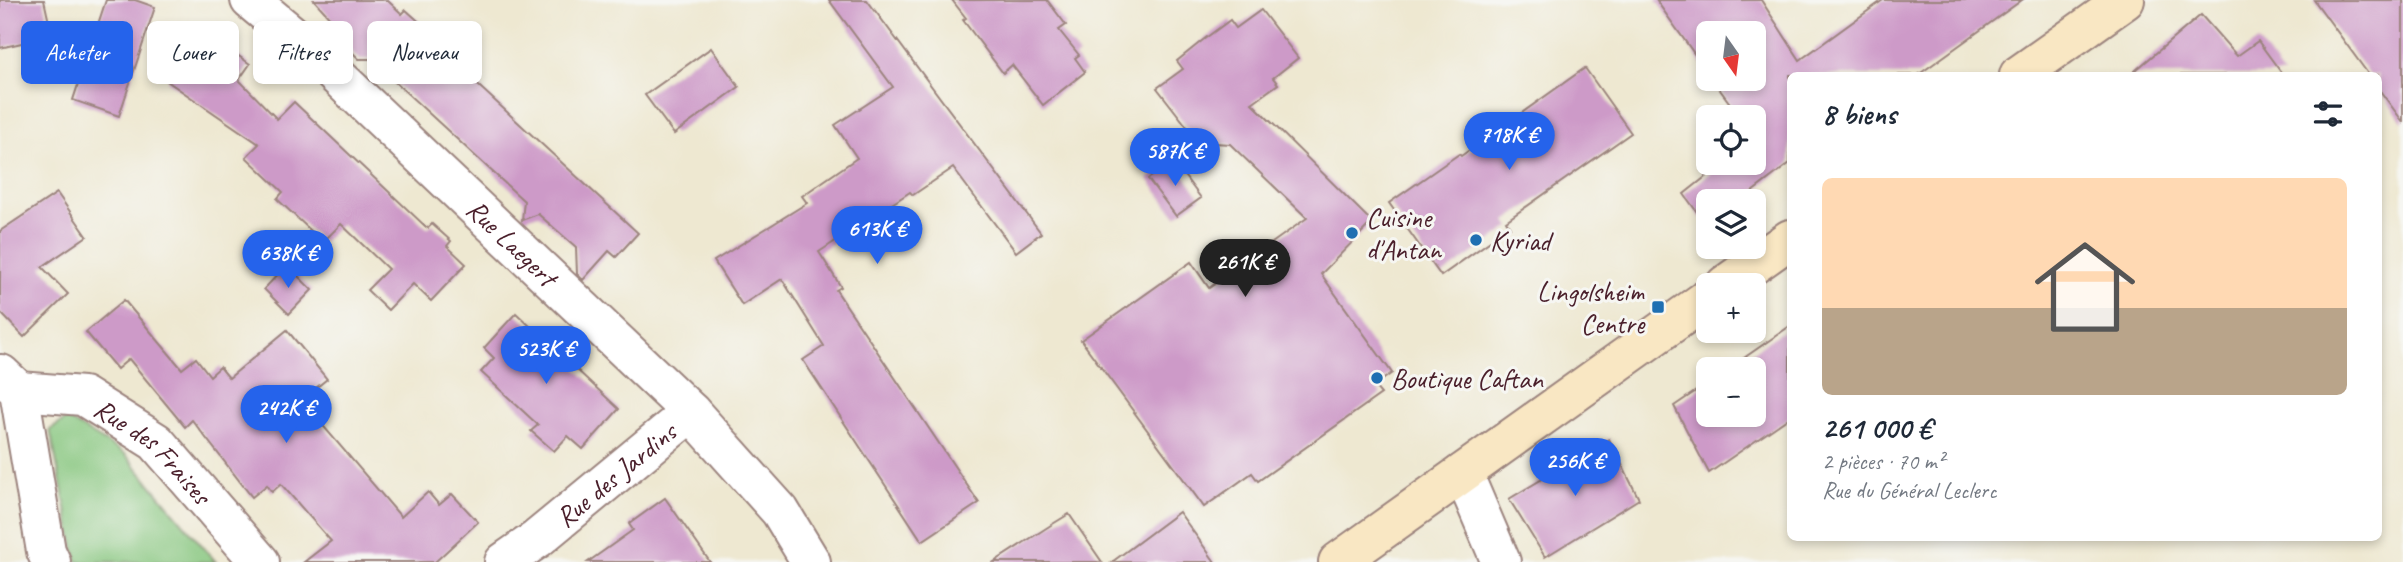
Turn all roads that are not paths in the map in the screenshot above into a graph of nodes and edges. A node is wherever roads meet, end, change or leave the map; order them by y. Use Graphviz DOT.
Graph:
graph roads {
  1 [pos="250,0"];
  2 [pos="2125,0"];
  3 [pos="2023,72"];
  4 [pos="1787,241"];
  5 [pos="1742,273"];
  6 [pos="1696,307"];
  7 [pos="9,382"];
  8 [pos="691,412"];
  9 [pos="1463,473"];
  10 [pos="51,562"];
  11 [pos="260,562"];
  12 [pos="504,562"];
  13 [pos="811,562"];
  14 [pos="1338,562"];
  15 [pos="1501,562"];
  1 -- 8 [label="street, Rue Laegert"];
  2 -- 3 [label="main road"];
  4 -- 5 [label="main road"];
  6 -- 9 [label="main road"];
  7 -- 10 [label="street, Rue des Fraises"];
  7 -- 11 [label="street, Rue des Fraises"];
  8 -- 12 [label="street, Rue des Jardins"];
  8 -- 13 [label="street, Rue Laegert"];
  9 -- 14 [label="main road"];
  9 -- 15 [label="street"];
}
